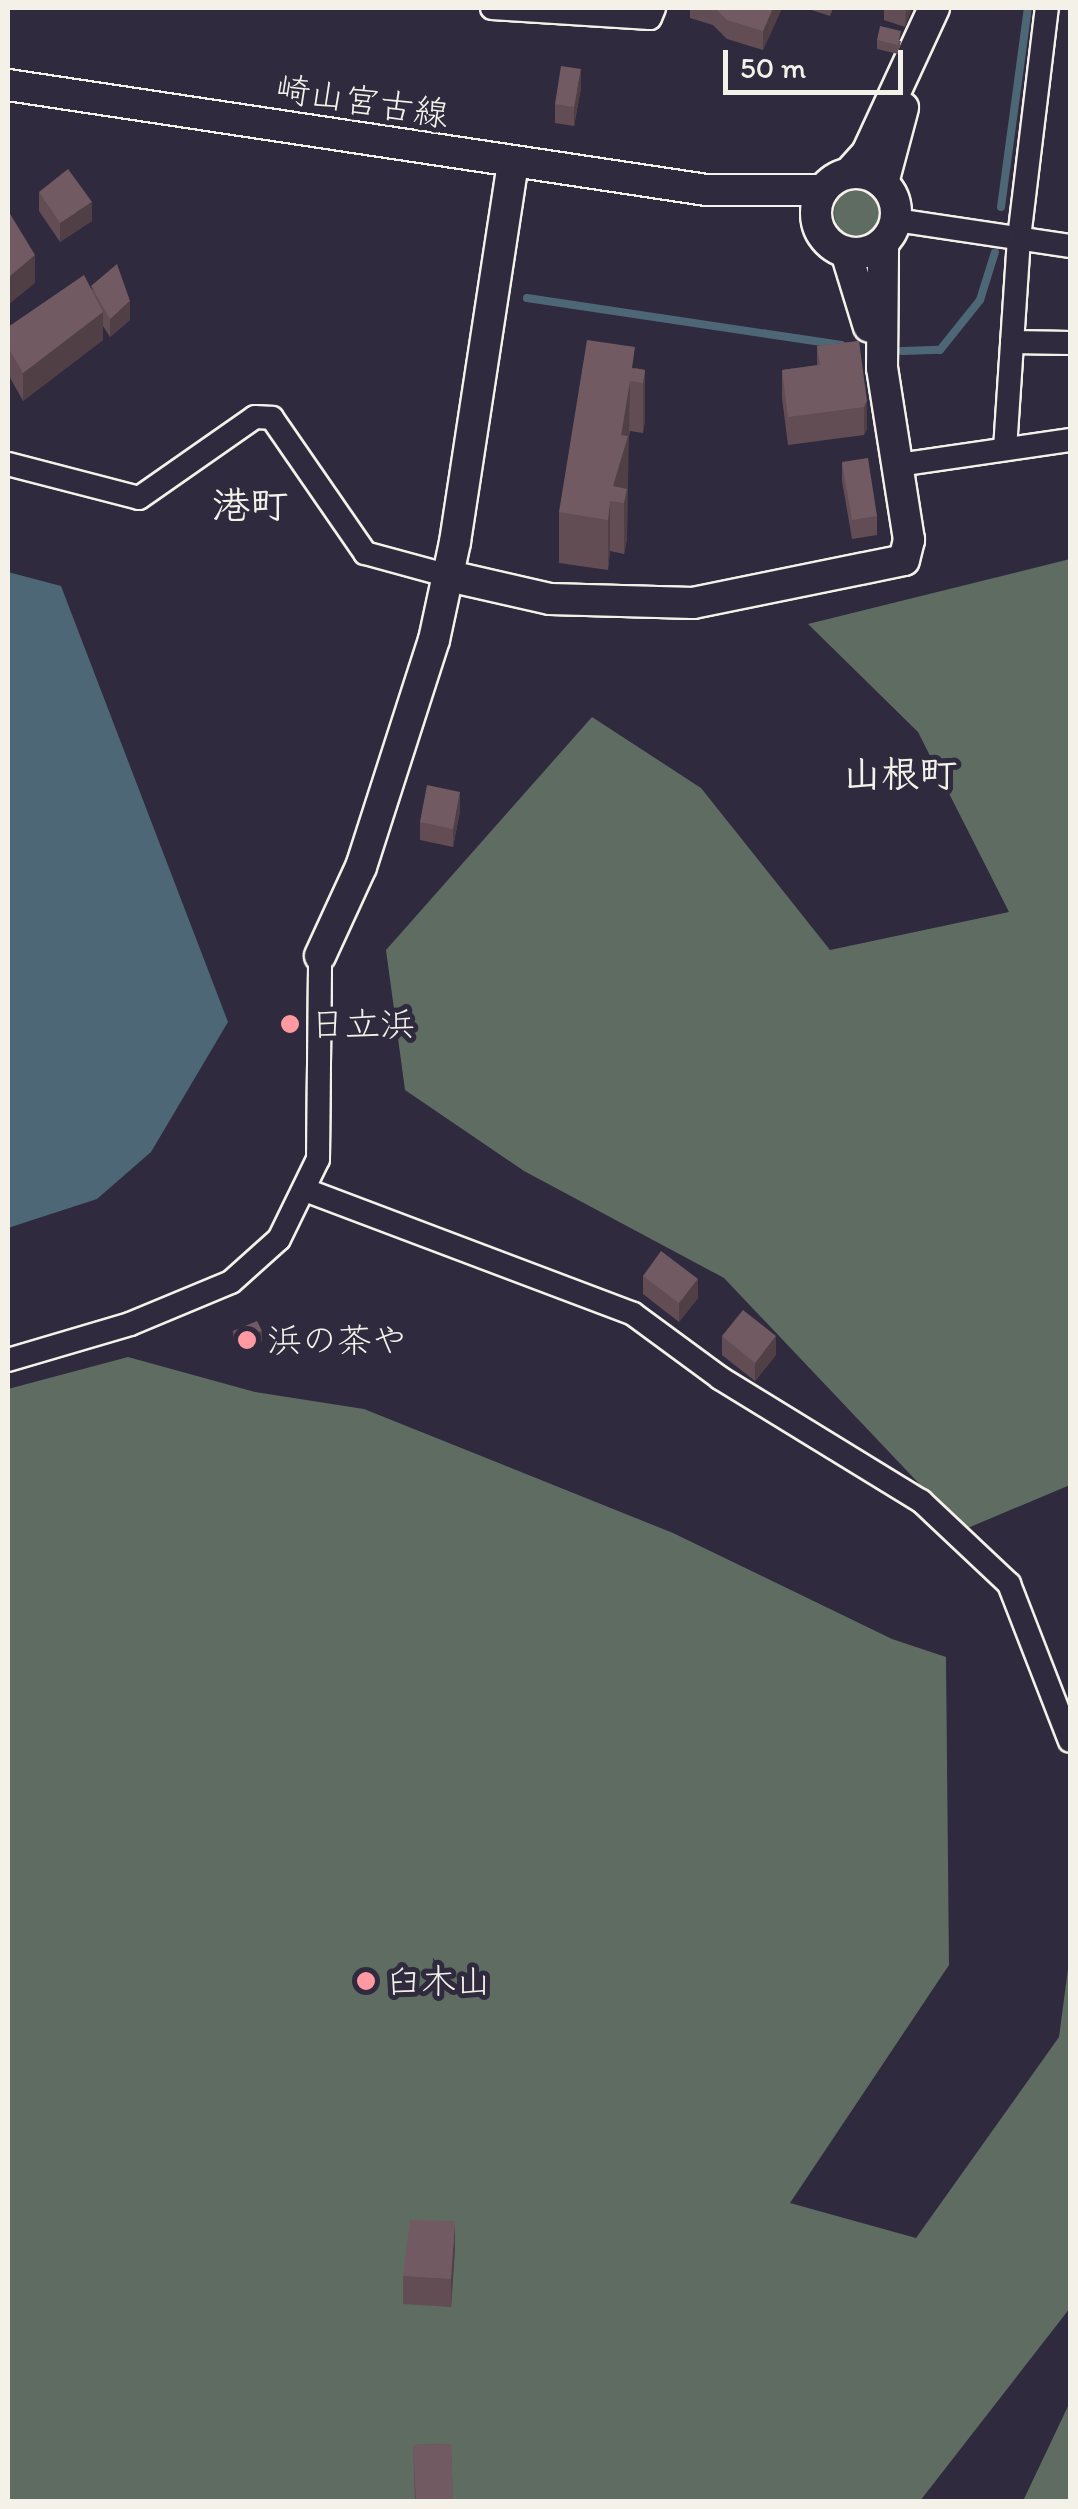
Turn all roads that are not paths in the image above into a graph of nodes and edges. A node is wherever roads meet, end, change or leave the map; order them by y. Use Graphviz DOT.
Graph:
graph roads {
  1 [pos="492,8"];
  2 [pos="654,8"];
  3 [pos="934,8"];
  4 [pos="1048,8"];
  5 [pos="918,50"];
  6 [pos="8,85"];
  7 [pos="512,162"];
  8 [pos="836,182"];
  9 [pos="883,183"];
  10 [pos="706,190"];
  11 [pos="819,228"];
  12 [pos="889,232"];
  13 [pos="1019,238"];
  14 [pos="1070,246"];
  15 [pos="846,252"];
  16 [pos="1012,342"];
  17 [pos="1070,343"];
  18 [pos="882,368"];
  19 [pos="1070,440"];
  20 [pos="1005,449"];
  21 [pos="8,464"];
  22 [pos="898,465"];
  23 [pos="449,576"];
  24 [pos="320,956"];
  25 [pos="308,1191"];
  26 [pos="8,1360"];
  27 [pos="1070,1741"];
  1 -- 2 [label="street"];
  3 -- 5 [label="street"];
  4 -- 13 [label="street"];
  5 -- 8 [label="street"];
  5 -- 9 [label="street"];
  6 -- 7 [label="street, 崎山宮古線"];
  7 -- 10 [label="street, 崎山宮古線"];
  7 -- 23 [label="street"];
  8 -- 9 [label="street, 崎山宮古線"];
  8 -- 10 [label="street, 崎山宮古線"];
  8 -- 11 [label="street"];
  9 -- 12 [label="street"];
  10 -- 11 [label="street, 崎山宮古線"];
  11 -- 15 [label="street, 崎山宮古線"];
  12 -- 13 [label="street"];
  12 -- 15 [label="street"];
  12 -- 18 [label="street"];
  13 -- 14 [label="street"];
  13 -- 16 [label="street"];
  15 -- 18 [label="street"];
  16 -- 17 [label="street"];
  16 -- 20 [label="street"];
  18 -- 22 [label="street"];
  19 -- 20 [label="street"];
  20 -- 22 [label="street"];
  21 -- 23 [label="street"];
  22 -- 23 [label="street"];
  23 -- 24 [label="street"];
  24 -- 25 [label="street"];
  25 -- 26 [label="street"];
  25 -- 27 [label="street"];
}
